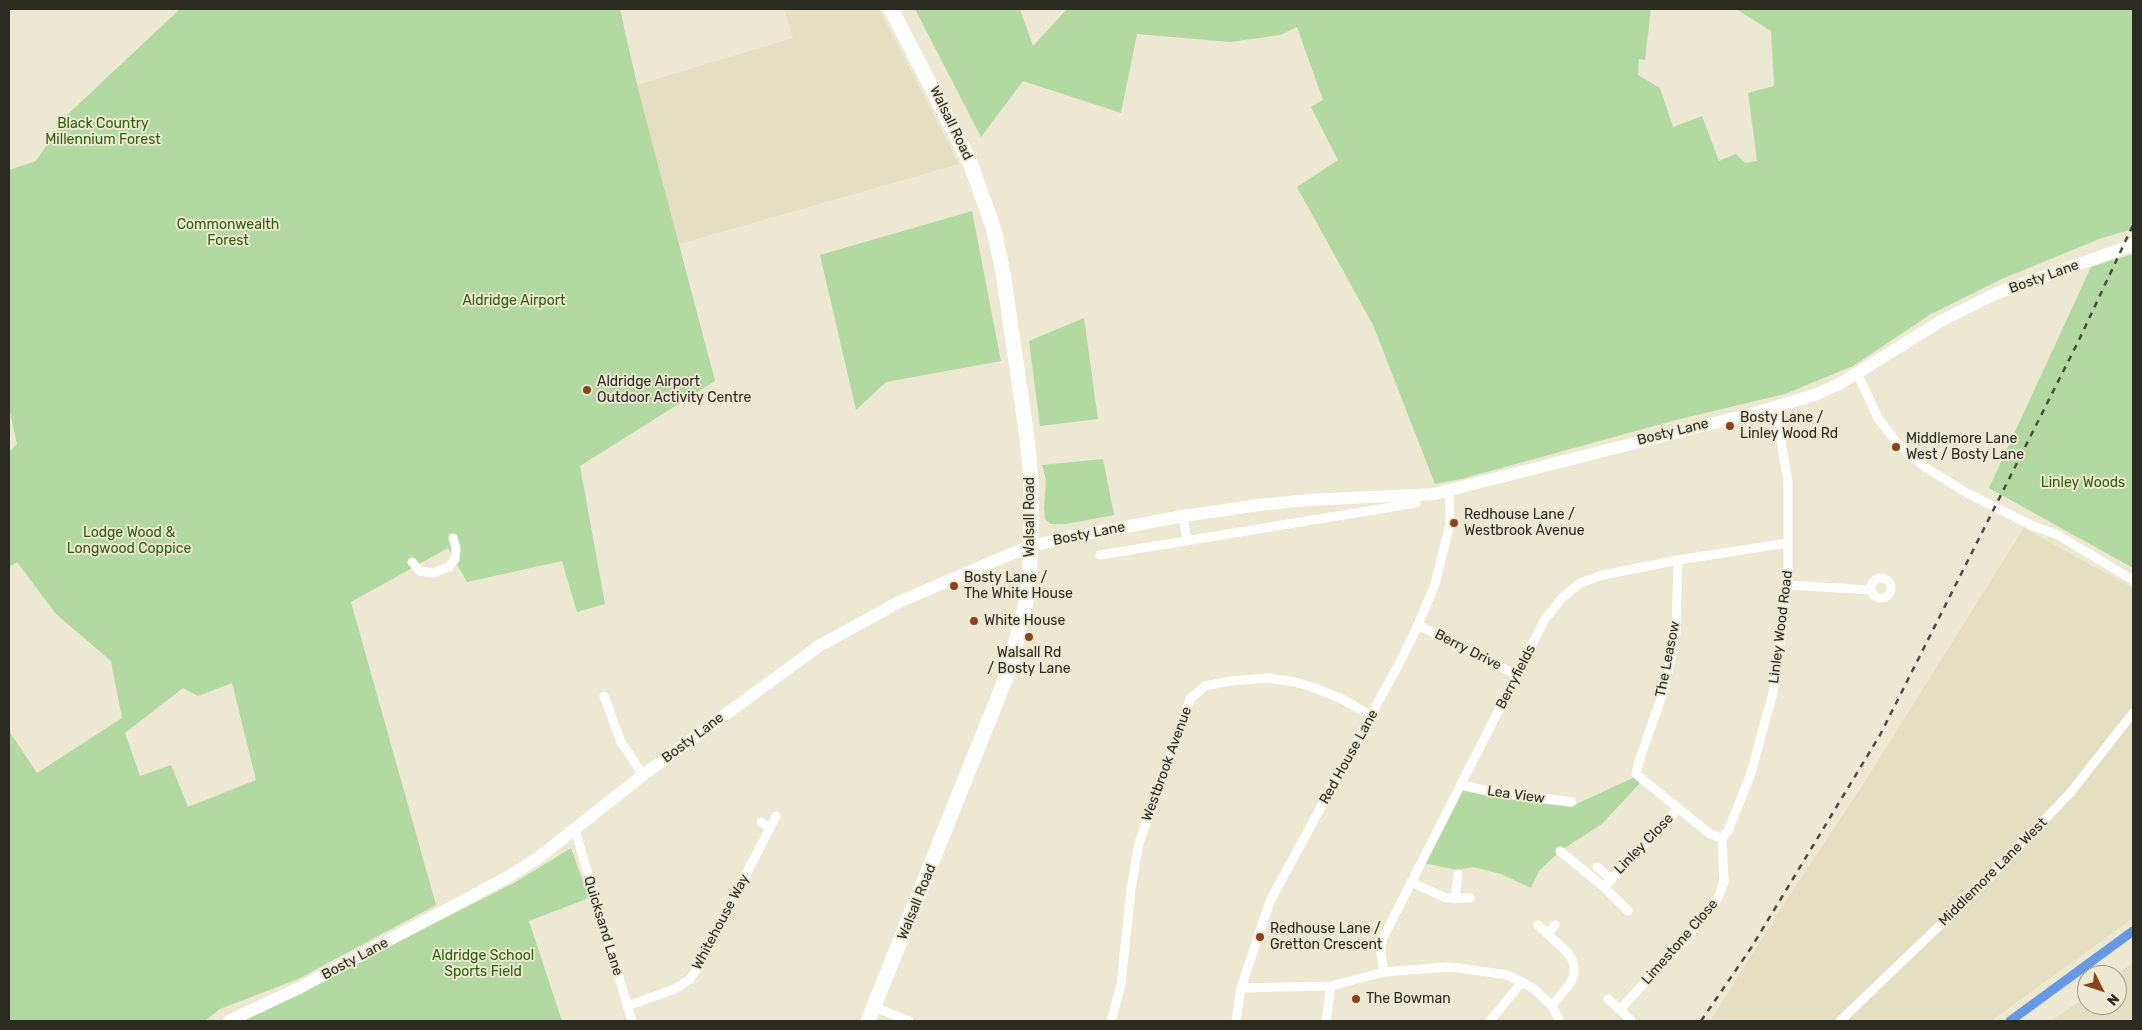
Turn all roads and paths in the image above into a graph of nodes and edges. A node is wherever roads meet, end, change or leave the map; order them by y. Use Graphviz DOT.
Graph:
graph roads {
  1 [pos="891,9"];
  2 [pos="2133,245"];
  3 [pos="1857,373"];
  4 [pos="1775,407"];
  5 [pos="1449,490"];
  6 [pos="1416,503"];
  7 [pos="1183,516"];
  8 [pos="453,538"];
  9 [pos="1187,541"];
  10 [pos="1788,543"];
  11 [pos="1031,546"];
  12 [pos="1100,555"];
  13 [pos="1678,560"];
  14 [pos="412,562"];
  15 [pos="2133,580"];
  16 [pos="1788,586"];
  17 [pos="1871,590"];
  18 [pos="1418,625"];
  19 [pos="1517,675"];
  20 [pos="604,696"];
  21 [pos="2133,712"];
  22 [pos="1372,716"];
  23 [pos="642,775"];
  24 [pos="1461,785"];
  25 [pos="1572,802"];
  26 [pos="1678,809"];
  27 [pos="776,816"];
  28 [pos="761,822"];
  29 [pos="770,829"];
  30 [pos="575,830"];
  31 [pos="1722,838"];
  32 [pos="1560,851"];
  33 [pos="1597,867"];
  34 [pos="1458,874"];
  35 [pos="1611,879"];
  36 [pos="1411,882"];
  37 [pos="1604,887"];
  38 [pos="1470,898"];
  39 [pos="1456,899"];
  40 [pos="1628,910"];
  41 [pos="1538,925"];
  42 [pos="1556,925"];
  43 [pos="1547,934"];
  44 [pos="1384,972"];
  45 [pos="1522,982"];
  46 [pos="1332,986"];
  47 [pos="1241,988"];
  48 [pos="1608,999"];
  49 [pos="627,1006"];
  50 [pos="1552,1006"];
  51 [pos="874,1007"];
  52 [pos="1620,1009"];
  53 [pos="1631,1020"];
  54 [pos="229,1021"];
  55 [pos="632,1021"];
  56 [pos="868,1021"];
  57 [pos="909,1021"];
  58 [pos="1111,1021"];
  59 [pos="1236,1021"];
  60 [pos="1326,1021"];
  61 [pos="1490,1021"];
  62 [pos="1560,1021"];
  63 [pos="1840,1021"];
  1 -- 11 [label="main road, Walsall Road"];
  2 -- 3 [label="main road, Bosty Lane"];
  3 -- 4 [label="main road, Bosty Lane"];
  3 -- 15 [label="street"];
  4 -- 5 [label="main road, Bosty Lane"];
  4 -- 10 [label="street, Linley Wood Road"];
  5 -- 7 [label="main road, Bosty Lane"];
  5 -- 18 [label="street, Red House Lane"];
  6 -- 9 [label="street, Bosty Lane"];
  7 -- 9 [label="street"];
  7 -- 11 [label="main road, Bosty Lane"];
  8 -- 14 [label="street"];
  9 -- 12 [label="street, Bosty Lane"];
  10 -- 13 [label="street, Berryfields"];
  10 -- 16 [label="street, Linley Wood Road"];
  11 -- 23 [label="main road, Bosty Lane"];
  11 -- 51 [label="main road, Walsall Road"];
  13 -- 19 [label="street, Berryfields"];
  13 -- 26 [label="street, The Leasow"];
  16 -- 17 [label="street"];
  16 -- 31 [label="street, Linley Wood Road"];
  18 -- 19 [label="street, Berry Drive"];
  18 -- 22 [label="street, Red House Lane"];
  19 -- 24 [label="street, Berryfields"];
  20 -- 23 [label="street"];
  21 -- 63 [label="street, Middlemore Lane West"];
  22 -- 47 [label="street, Red House Lane"];
  22 -- 58 [label="street, Westbrook Avenue"];
  23 -- 30 [label="main road, Bosty Lane"];
  24 -- 25 [label="street, Lea View"];
  24 -- 36 [label="street, Berryfields"];
  26 -- 31 [label="street"];
  26 -- 35 [label="street, Linley Close"];
  27 -- 29 [label="street, Whitehouse Way"];
  28 -- 29 [label="street"];
  29 -- 49 [label="street, Whitehouse Way"];
  30 -- 49 [label="street, Quicksand Lane"];
  30 -- 54 [label="main road, Bosty Lane"];
  31 -- 52 [label="street, Limestone Close"];
  32 -- 37 [label="street, Linley Close"];
  33 -- 35 [label="street, Linley Close"];
  34 -- 39 [label="street"];
  35 -- 37 [label="street, Linley Close"];
  36 -- 39 [label="street"];
  36 -- 44 [label="street, Berryfields"];
  37 -- 40 [label="street, Linley Close"];
  38 -- 39 [label="street"];
  41 -- 43 [label="street"];
  42 -- 43 [label="street"];
  43 -- 50 [label="street"];
  44 -- 45 [label="street"];
  44 -- 46 [label="street"];
  45 -- 50 [label="street"];
  45 -- 61 [label="street"];
  46 -- 47 [label="street"];
  46 -- 60 [label="street"];
  47 -- 59 [label="street, Red House Lane"];
  48 -- 52 [label="street"];
  49 -- 55 [label="street, Quicksand Lane"];
  50 -- 62 [label="street"];
  51 -- 56 [label="main road, Walsall Road"];
  51 -- 57 [label="street"];
  52 -- 53 [label="street"];
}
